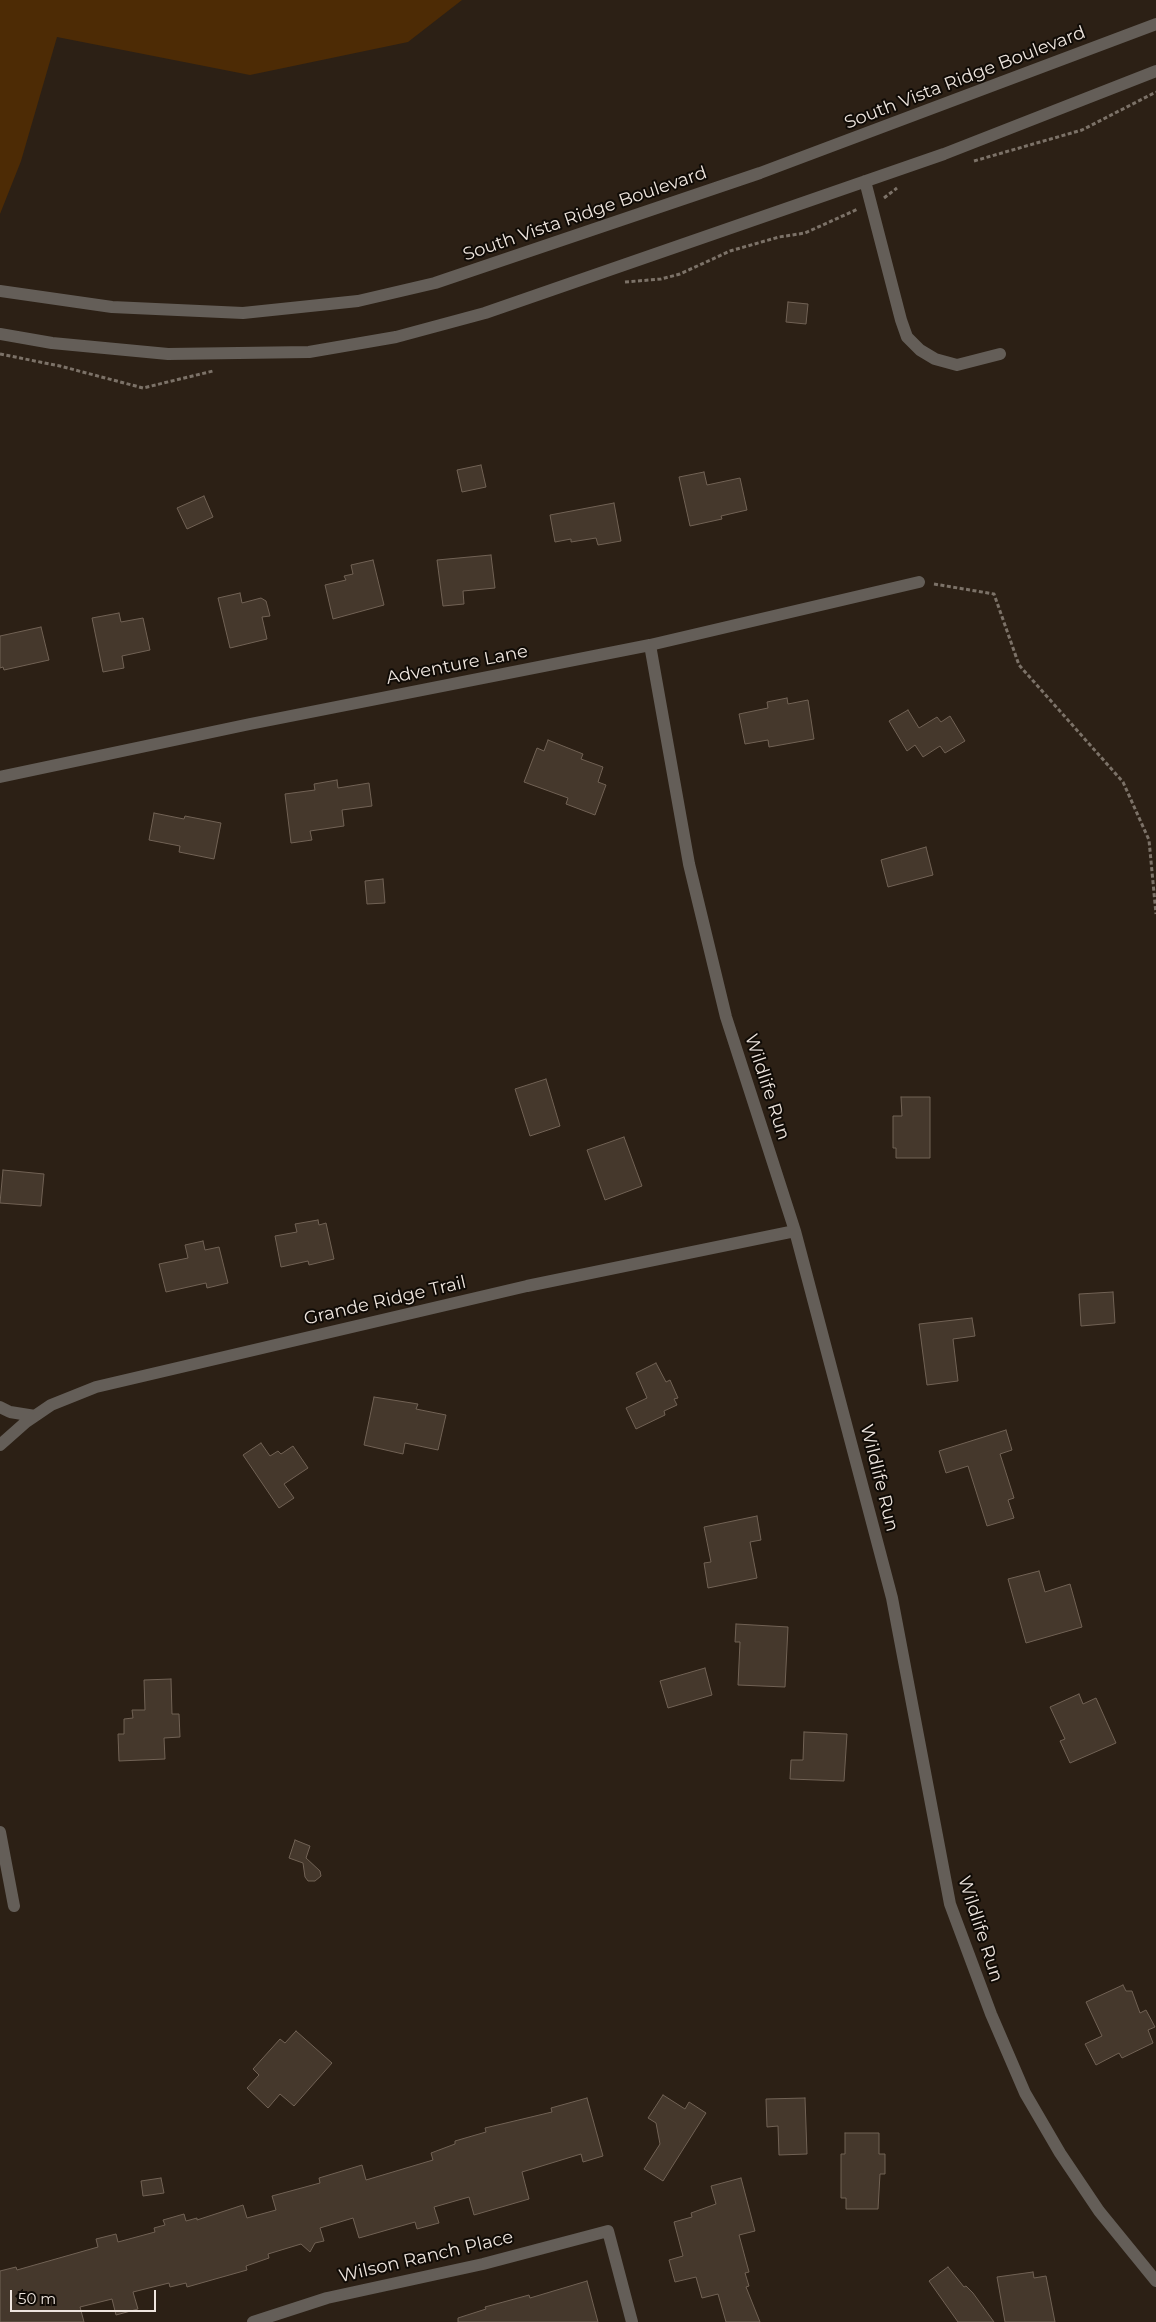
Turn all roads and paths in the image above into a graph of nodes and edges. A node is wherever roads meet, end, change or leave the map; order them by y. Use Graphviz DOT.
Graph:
graph roads {
  1 [pos="1156,24"];
  2 [pos="1156,71"];
  3 [pos="1156,92"];
  4 [pos="970,162"];
  5 [pos="865,181"];
  6 [pos="899,186"];
  7 [pos="882,200"];
  8 [pos="0,291"];
  9 [pos="0,334"];
  10 [pos="1000,354"];
  11 [pos="919,582"];
  12 [pos="650,645"];
  13 [pos="0,777"];
  14 [pos="1156,914"];
  15 [pos="795,1231"];
  16 [pos="0,1407"];
  17 [pos="35,1416"];
  18 [pos="0,1445"];
  19 [pos="0,1832"];
  20 [pos="14,1906"];
  21 [pos="1156,2281"];
  22 [pos="253,2322"];
  23 [pos="632,2322"];
  1 -- 8 [label="street, South Vista Ridge Boulevard"];
  2 -- 5 [label="street"];
  3 -- 4 [label="path"];
  5 -- 9 [label="street"];
  5 -- 10 [label="street"];
  6 -- 7 [label="path"];
  11 -- 12 [label="street, Adventure Lane"];
  11 -- 14 [label="path"];
  12 -- 13 [label="street, Adventure Lane"];
  12 -- 15 [label="street, Wildlife Run"];
  15 -- 17 [label="street, Grande Ridge Trail"];
  15 -- 21 [label="street, Wildlife Run"];
  16 -- 17 [label="street"];
  17 -- 18 [label="street, Grande Ridge Trail"];
  19 -- 20 [label="street"];
  22 -- 23 [label="street, Wilson Ranch Place"];
}
